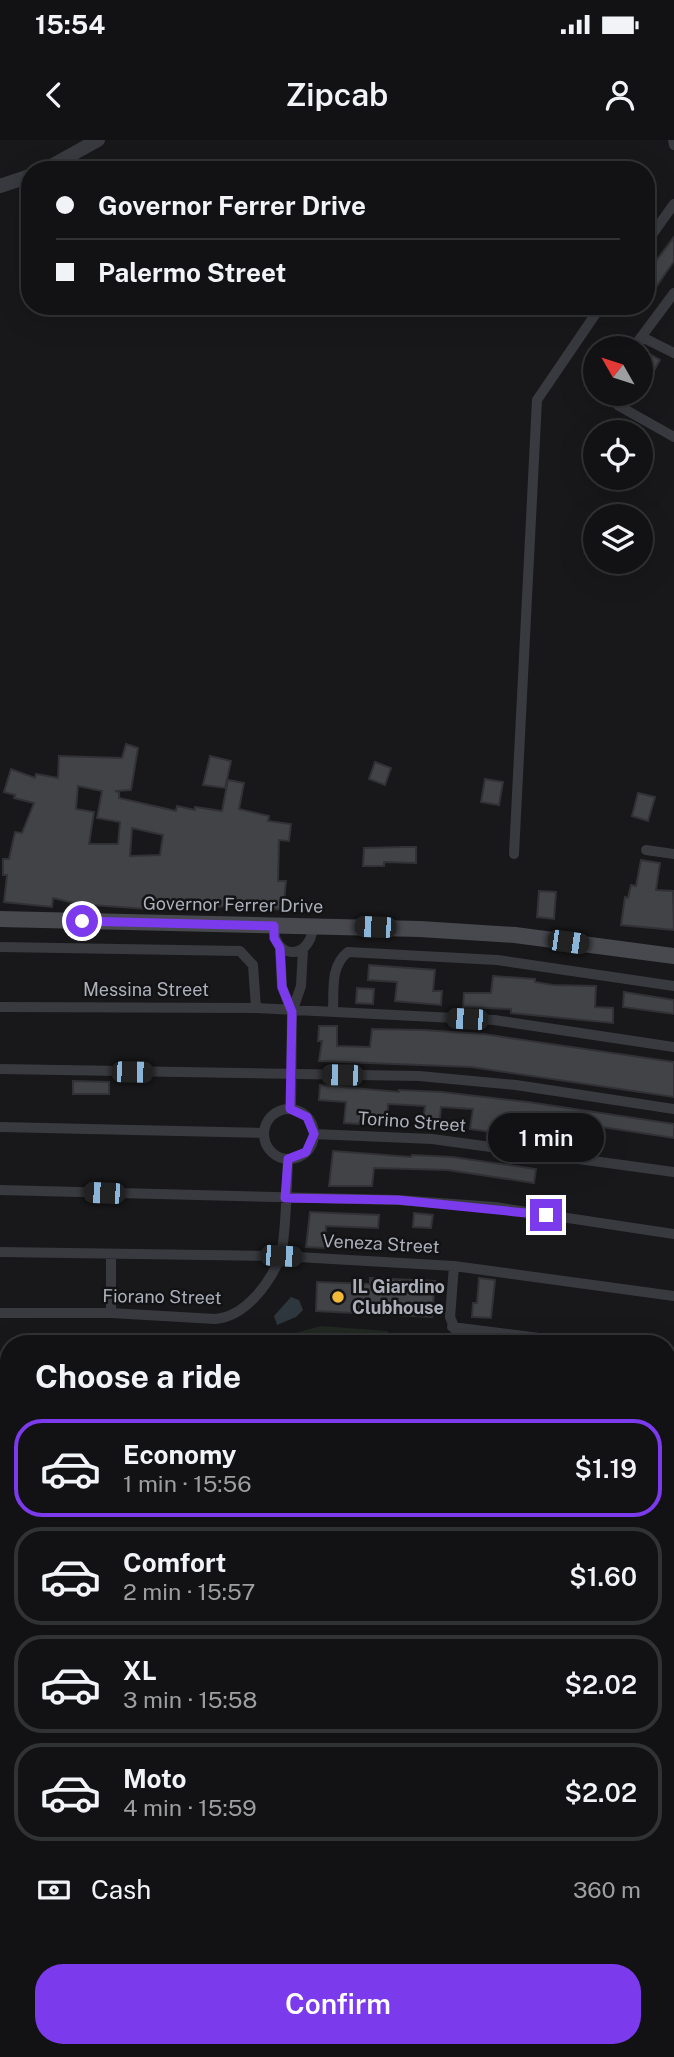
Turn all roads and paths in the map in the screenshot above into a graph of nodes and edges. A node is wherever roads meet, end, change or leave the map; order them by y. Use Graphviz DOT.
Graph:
graph roads {
  1 [pos="98,140"];
  2 [pos="673,140"];
  3 [pos="674,145"];
  4 [pos="60,161"];
  5 [pos="21,179"];
  6 [pos="0,186"];
  7 [pos="674,204"];
  8 [pos="655,230"];
  9 [pos="674,293"];
  10 [pos="595,315"];
  11 [pos="643,336"];
  12 [pos="653,342"];
  13 [pos="674,353"];
  14 [pos="619,406"];
  15 [pos="674,437"];
  16 [pos="646,850"];
  17 [pos="514,854"];
  18 [pos="674,854"];
  19 [pos="0,919"];
  20 [pos="274,926"];
  21 [pos="313,927"];
  22 [pos="0,947"];
  23 [pos="280,948"];
  24 [pos="303,950"];
  25 [pos="674,956"];
  26 [pos="674,986"];
  27 [pos="0,1007"];
  28 [pos="256,1008"];
  29 [pos="292,1012"];
  30 [pos="333,1012"];
  31 [pos="674,1047"];
  32 [pos="0,1069"];
  33 [pos="291,1074"];
  34 [pos="290,1109"];
  35 [pos="674,1109"];
  36 [pos="0,1127"];
  37 [pos="264,1133"];
  38 [pos="314,1134"];
  39 [pos="288,1159"];
  40 [pos="674,1172"];
  41 [pos="0,1190"];
  42 [pos="285,1198"];
  43 [pos="674,1234"];
  44 [pos="0,1252"];
  45 [pos="111,1254"];
  46 [pos="281,1256"];
  47 [pos="454,1266"];
  48 [pos="674,1296"];
  49 [pos="0,1312"];
  50 [pos="111,1313"];
  51 [pos="452,1327"];
  52 [pos="456,1335"];
  53 [pos="516,1335"];
  1 -- 4 [label="street"];
  2 -- 3 [label="street"];
  5 -- 6 [label="street"];
  7 -- 8 [label="street"];
  9 -- 11 [label="street"];
  10 -- 17 [label="street"];
  12 -- 13 [label="street"];
  14 -- 15 [label="street"];
  16 -- 18 [label="street"];
  19 -- 20 [label="main road, Governor Ferrer Drive"];
  20 -- 21 [label="main road, Governor Ferrer Drive"];
  20 -- 23 [label="street"];
  21 -- 24 [label="street"];
  21 -- 25 [label="main road, Governor Ferrer Drive"];
  22 -- 28 [label="street"];
  23 -- 24 [label="street"];
  23 -- 29 [label="street"];
  24 -- 29 [label="street"];
  26 -- 30 [label="street"];
  27 -- 28 [label="street, Messina Street"];
  28 -- 29 [label="street, Messina Street"];
  29 -- 30 [label="street, Messina Street"];
  29 -- 33 [label="street"];
  30 -- 31 [label="street, Messina Street"];
  32 -- 33 [label="street"];
  33 -- 34 [label="street"];
  33 -- 35 [label="street"];
  34 -- 37 [label="street"];
  34 -- 38 [label="street"];
  36 -- 37 [label="street"];
  37 -- 39 [label="street"];
  38 -- 39 [label="street"];
  38 -- 40 [label="street, Torino Street"];
  39 -- 42 [label="street"];
  41 -- 42 [label="street"];
  42 -- 43 [label="street"];
  42 -- 46 [label="street"];
  44 -- 45 [label="street, Veneza Street"];
  45 -- 46 [label="street, Veneza Street"];
  45 -- 50 [label="street"];
  46 -- 47 [label="street, Veneza Street"];
  46 -- 50 [label="street, Fiorano Street"];
  47 -- 48 [label="street, Veneza Street"];
  47 -- 51 [label="street"];
  49 -- 50 [label="street, Fiorano Street"];
  51 -- 52 [label="street"];
  51 -- 53 [label="street"];
}
